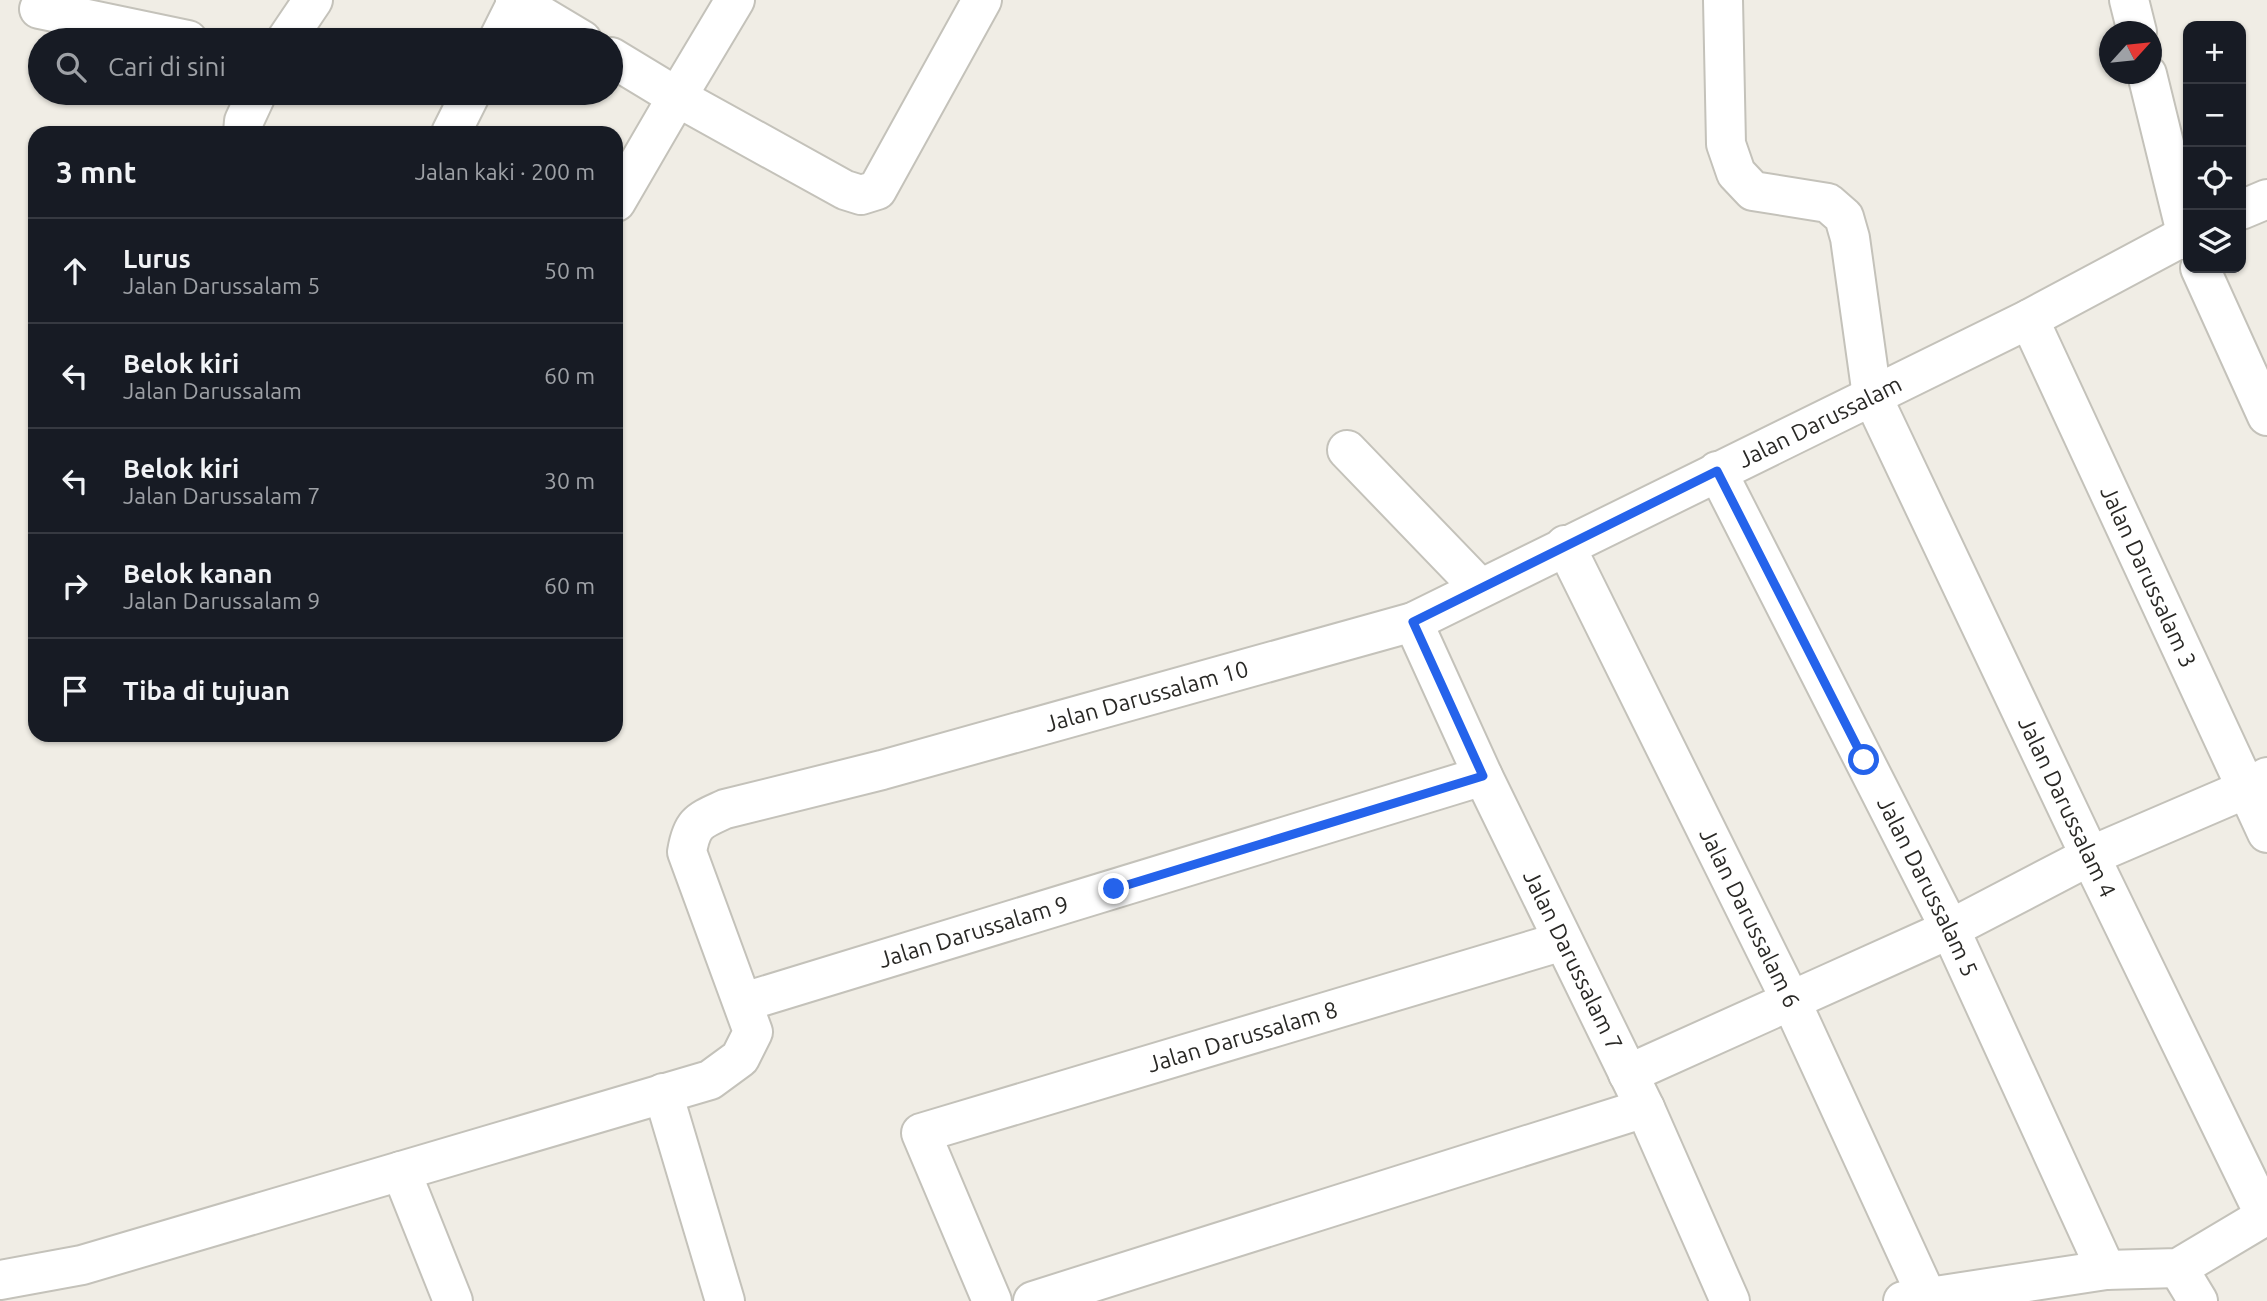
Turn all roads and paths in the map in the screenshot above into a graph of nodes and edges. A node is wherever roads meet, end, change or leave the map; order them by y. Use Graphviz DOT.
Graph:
graph roads {
  1 [pos="313,0"];
  2 [pos="516,0"];
  3 [pos="734,0"];
  4 [pos="982,0"];
  5 [pos="1723,0"];
  6 [pos="2129,0"];
  7 [pos="39,9"];
  8 [pos="2134,21"];
  9 [pos="130,28"];
  10 [pos="294,28"];
  11 [pos="503,28"];
  12 [pos="562,28"];
  13 [pos="623,64"];
  14 [pos="2150,84"];
  15 [pos="677,97"];
  16 [pos="251,105"];
  17 [pos="465,105"];
  18 [pos="244,126"];
  19 [pos="454,126"];
  20 [pos="623,190"];
  21 [pos="2267,198"];
  22 [pos="2246,208"];
  23 [pos="2183,213"];
  24 [pos="2183,248"];
  25 [pos="2204,273"];
  26 [pos="2029,319"];
  27 [pos="1872,396"];
  28 [pos="2267,416"];
  29 [pos="1347,450"];
  30 [pos="1717,471"];
  31 [pos="1565,545"];
  32 [pos="1480,588"];
  33 [pos="1413,622"];
  34 [pos="1483,776"];
  35 [pos="2256,783"];
  36 [pos="2267,832"];
  37 [pos="2090,856"];
  38 [pos="1950,929"];
  39 [pos="1563,941"];
  40 [pos="1791,1001"];
  41 [pos="744,1002"];
  42 [pos="1628,1074"];
  43 [pos="663,1093"];
  44 [pos="1645,1108"];
  45 [pos="401,1171"];
  46 [pos="2266,1216"];
  47 [pos="2178,1268"];
  48 [pos="2106,1270"];
  49 [pos="0,1280"];
  50 [pos="1915,1299"];
  51 [pos="453,1301"];
  52 [pos="725,1301"];
  53 [pos="992,1301"];
  54 [pos="1033,1301"];
  55 [pos="1730,1301"];
  56 [pos="2198,1301"];
  1 -- 10 [label="street"];
  2 -- 11 [label="street"];
  2 -- 12 [label="street"];
  3 -- 15 [label="street"];
  4 -- 15 [label="street"];
  5 -- 27 [label="street, Jalan Darussalam 4"];
  6 -- 8 [label="street"];
  7 -- 9 [label="street"];
  13 -- 15 [label="street"];
  14 -- 23 [label="street"];
  15 -- 20 [label="street"];
  16 -- 18 [label="street"];
  17 -- 19 [label="street"];
  21 -- 22 [label="street"];
  24 -- 26 [label="street, Jalan Darussalam"];
  25 -- 28 [label="street"];
  26 -- 27 [label="street, Jalan Darussalam"];
  26 -- 35 [label="street, Jalan Darussalam 3"];
  27 -- 30 [label="street, Jalan Darussalam"];
  27 -- 37 [label="street, Jalan Darussalam 4"];
  29 -- 32 [label="street"];
  30 -- 31 [label="street, Jalan Darussalam"];
  30 -- 38 [label="street, Jalan Darussalam 5"];
  31 -- 32 [label="street, Jalan Darussalam"];
  31 -- 40 [label="street, Jalan Darussalam 6"];
  32 -- 33 [label="street, Jalan Darussalam"];
  33 -- 34 [label="street, Jalan Darussalam 7"];
  33 -- 41 [label="street, Jalan Darussalam 10"];
  34 -- 39 [label="street, Jalan Darussalam 7"];
  34 -- 41 [label="street, Jalan Darussalam 9"];
  35 -- 36 [label="street, Jalan Darussalam 3"];
  35 -- 37 [label="street"];
  37 -- 38 [label="street"];
  37 -- 46 [label="street, Jalan Darussalam 4"];
  38 -- 40 [label="street"];
  38 -- 48 [label="street, Jalan Darussalam 5"];
  39 -- 42 [label="street, Jalan Darussalam 7"];
  39 -- 53 [label="street, Jalan Darussalam 8"];
  40 -- 42 [label="street"];
  40 -- 50 [label="street, Jalan Darussalam 6"];
  41 -- 43 [label="street, Jalan Darussalam 10"];
  42 -- 44 [label="street, Jalan Darussalam 7"];
  43 -- 45 [label="street, Jalan Darussalam 10"];
  43 -- 52 [label="street"];
  44 -- 54 [label="street"];
  44 -- 55 [label="street, Jalan Darussalam 7"];
  45 -- 49 [label="street, Jalan Darussalam 10"];
  45 -- 51 [label="street"];
  46 -- 47 [label="street"];
  47 -- 48 [label="street"];
  47 -- 56 [label="street"];
  48 -- 50 [label="street"];
}
